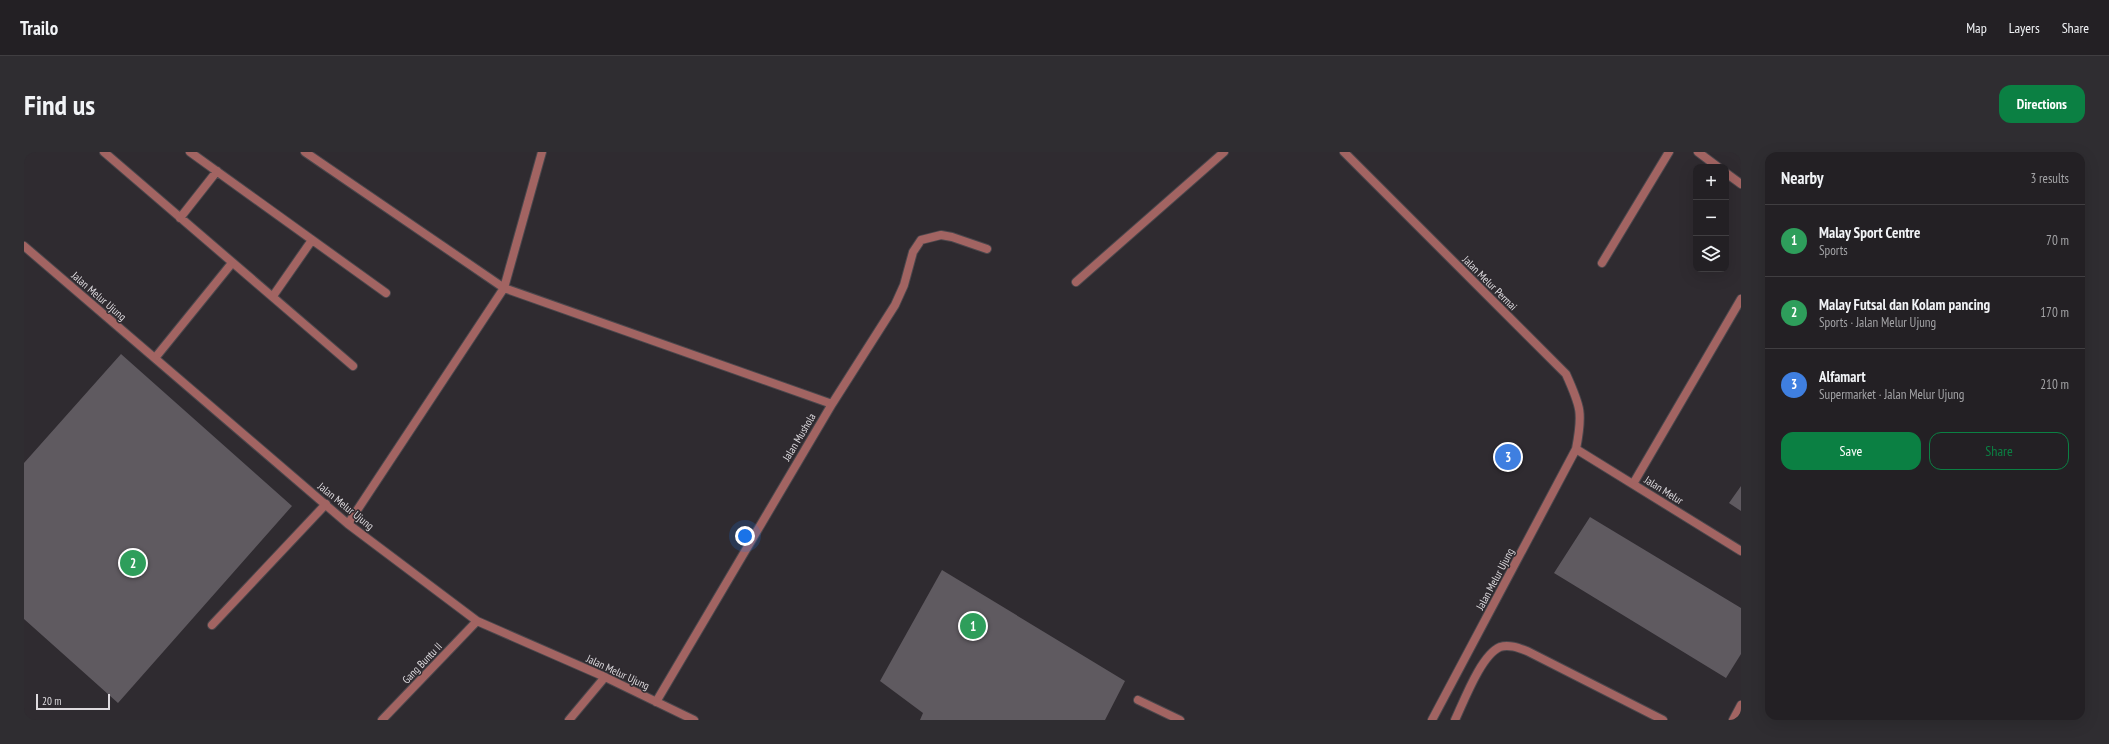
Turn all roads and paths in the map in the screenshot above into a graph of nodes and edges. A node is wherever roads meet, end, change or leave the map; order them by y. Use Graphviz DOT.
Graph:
graph roads {
  1 [pos="104,152"];
  2 [pos="190,152"];
  3 [pos="305,152"];
  4 [pos="542,152"];
  5 [pos="1224,152"];
  6 [pos="1344,152"];
  7 [pos="1669,152"];
  8 [pos="1698,152"];
  9 [pos="1714,164"];
  10 [pos="217,172"];
  11 [pos="1729,175"];
  12 [pos="1741,184"];
  13 [pos="180,218"];
  14 [pos="312,240"];
  15 [pos="24,246"];
  16 [pos="987,249"];
  17 [pos="232,263"];
  18 [pos="1602,263"];
  19 [pos="1076,282"];
  20 [pos="504,288"];
  21 [pos="386,293"];
  22 [pos="273,296"];
  23 [pos="1741,299"];
  24 [pos="154,358"];
  25 [pos="353,366"];
  26 [pos="832,404"];
  27 [pos="1576,449"];
  28 [pos="1633,484"];
  29 [pos="326,504"];
  30 [pos="348,524"];
  31 [pos="1741,550"];
  32 [pos="477,621"];
  33 [pos="212,624"];
  34 [pos="606,677"];
  35 [pos="1138,700"];
  36 [pos="656,702"];
  37 [pos="1741,705"];
  38 [pos="382,720"];
  39 [pos="568,720"];
  40 [pos="694,720"];
  41 [pos="1180,720"];
  42 [pos="1432,720"];
  43 [pos="1455,720"];
  44 [pos="1664,720"];
  45 [pos="1733,720"];
  1 -- 13 [label="street"];
  2 -- 10 [label="street"];
  3 -- 20 [label="street"];
  4 -- 20 [label="street"];
  5 -- 19 [label="street"];
  6 -- 27 [label="street, Jalan Melur Permai"];
  7 -- 18 [label="street"];
  8 -- 9 [label="street"];
  10 -- 13 [label="street"];
  10 -- 14 [label="street"];
  11 -- 12 [label="street"];
  13 -- 17 [label="street"];
  14 -- 21 [label="street"];
  14 -- 22 [label="street"];
  15 -- 24 [label="street, Jalan Melur Ujung"];
  16 -- 26 [label="street, Jalan Mushola"];
  17 -- 22 [label="street"];
  17 -- 24 [label="street"];
  20 -- 26 [label="street"];
  20 -- 30 [label="street"];
  22 -- 25 [label="street"];
  23 -- 28 [label="street"];
  24 -- 29 [label="street, Jalan Melur Ujung"];
  26 -- 36 [label="street, Jalan Mushola"];
  27 -- 28 [label="street, Jalan Melur"];
  27 -- 42 [label="street, Jalan Melur Ujung"];
  28 -- 31 [label="street, Jalan Melur"];
  29 -- 30 [label="street, Jalan Melur Ujung"];
  29 -- 33 [label="street"];
  30 -- 32 [label="street, Jalan Melur Ujung"];
  32 -- 34 [label="street, Jalan Melur Ujung"];
  32 -- 38 [label="street, Gang Buntu II"];
  34 -- 36 [label="street, Jalan Melur Ujung"];
  34 -- 39 [label="street"];
  35 -- 41 [label="street"];
  36 -- 40 [label="street, Jalan Melur Ujung"];
  37 -- 45 [label="street"];
  43 -- 44 [label="street"];
}
